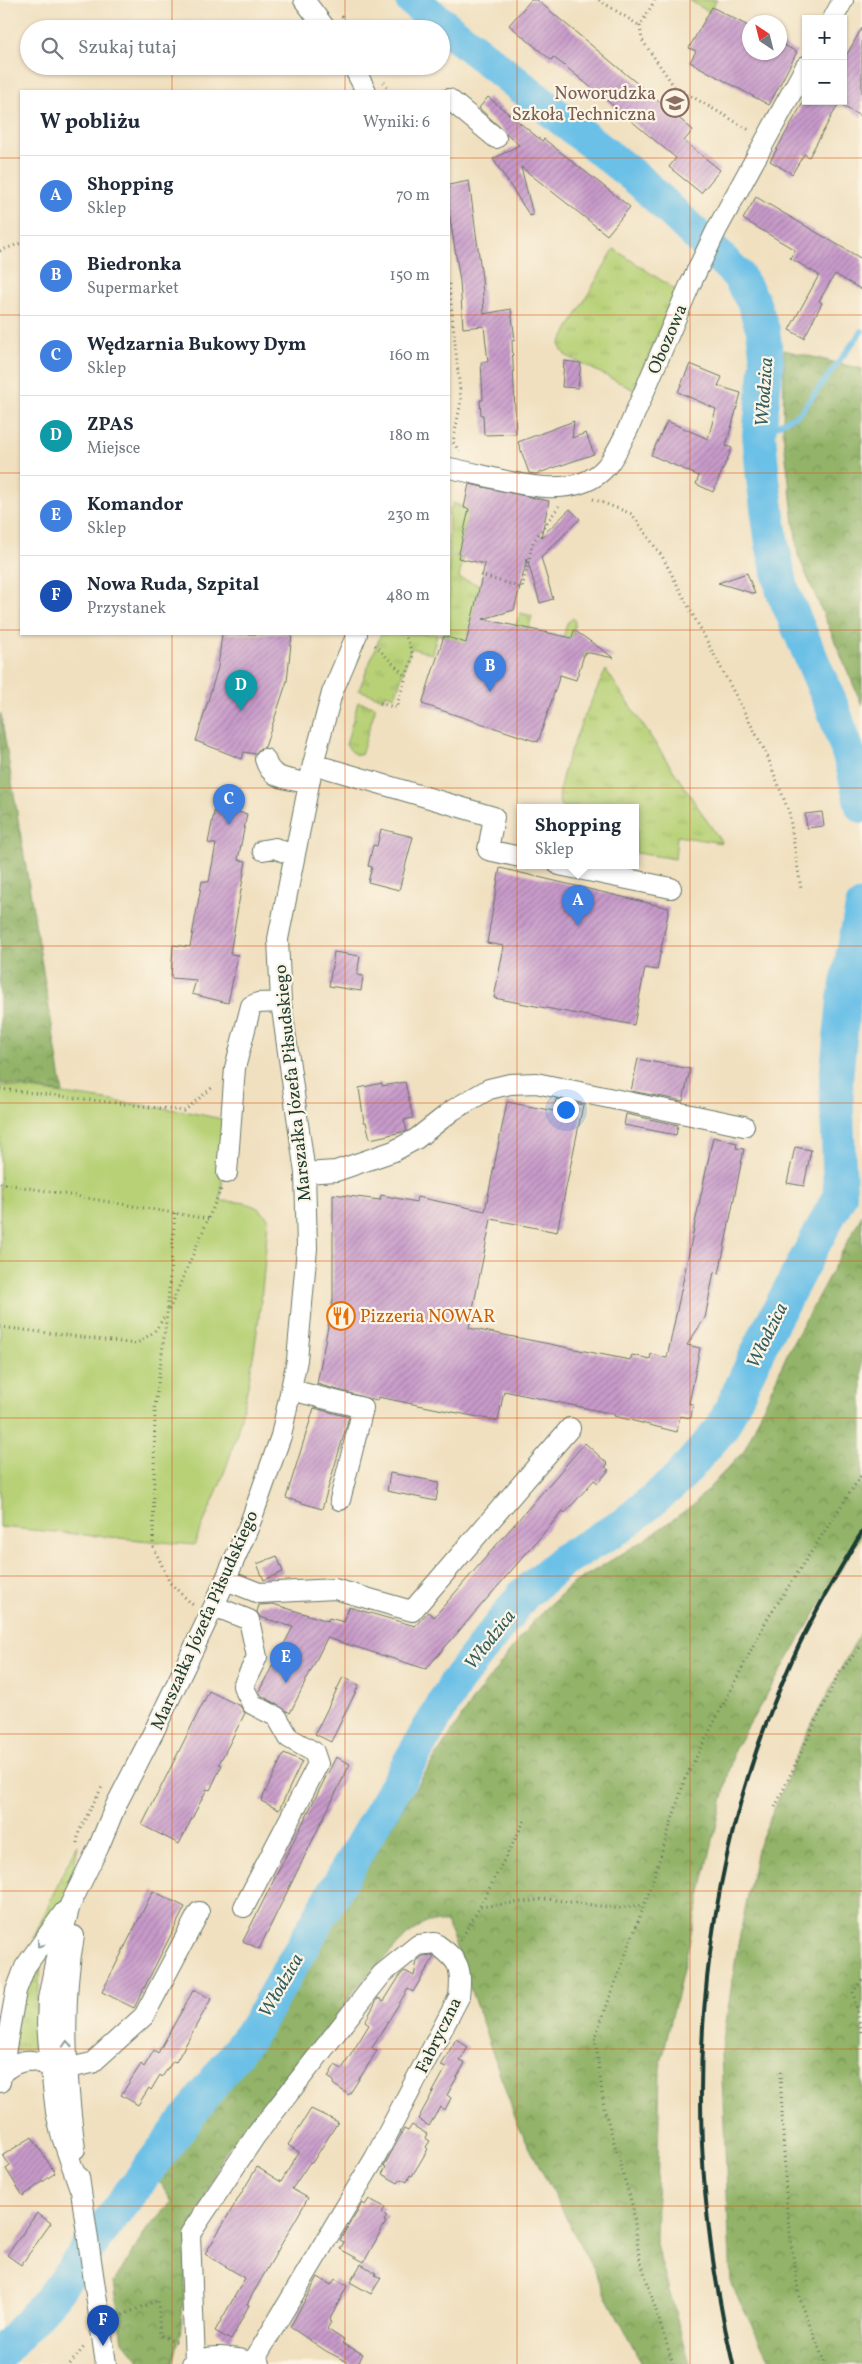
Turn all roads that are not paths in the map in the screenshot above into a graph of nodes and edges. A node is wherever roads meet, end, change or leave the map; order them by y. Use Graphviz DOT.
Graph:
graph roads {
  1 [pos="304,0"];
  2 [pos="843,0"];
  3 [pos="834,15"];
  4 [pos="319,20"];
  5 [pos="802,73"];
  6 [pos="358,75"];
  7 [pos="365,90"];
  8 [pos="450,100"];
  9 [pos="496,138"];
  10 [pos="456,462"];
  11 [pos="357,635"];
  12 [pos="265,758"];
  13 [pos="313,764"];
  14 [pos="309,784"];
  15 [pos="263,850"];
  16 [pos="294,856"];
  17 [pos="517,856"];
  18 [pos="578,869"];
  19 [pos="671,888"];
  20 [pos="282,1002"];
  21 [pos="744,1126"];
  22 [pos="227,1173"];
  23 [pos="305,1173"];
  24 [pos="290,1390"];
  25 [pos="570,1428"];
  26 [pos="340,1500"];
  27 [pos="226,1580"];
  28 [pos="205,1606"];
  29 [pos="91,1861"];
  30 [pos="70,1905"];
  31 [pos="244,1908"];
  32 [pos="199,1912"];
  33 [pos="60,2069"];
  34 [pos="0,2077"];
  35 [pos="80,2190"];
  36 [pos="194,2359"];
  37 [pos="256,2363"];
  38 [pos="106,2364"];
  1 -- 4 [label="street"];
  2 -- 3 [label="street"];
  5 -- 10 [label="street, Obozowa"];
  6 -- 7 [label="street"];
  8 -- 9 [label="street"];
  11 -- 13 [label="street, Marszałka Józefa Piłsudskiego"];
  12 -- 14 [label="street"];
  13 -- 14 [label="street, Marszałka Józefa Piłsudskiego"];
  13 -- 17 [label="street"];
  14 -- 16 [label="street, Marszałka Józefa Piłsudskiego"];
  15 -- 16 [label="street"];
  16 -- 20 [label="street, Marszałka Józefa Piłsudskiego"];
  18 -- 19 [label="street"];
  20 -- 22 [label="street"];
  20 -- 23 [label="street, Marszałka Józefa Piłsudskiego"];
  21 -- 23 [label="street"];
  23 -- 24 [label="street, Marszałka Józefa Piłsudskiego"];
  24 -- 26 [label="street"];
  24 -- 27 [label="street, Marszałka Józefa Piłsudskiego"];
  25 -- 27 [label="street"];
  27 -- 28 [label="street, Marszałka Józefa Piłsudskiego"];
  28 -- 29 [label="street, Marszałka Józefa Piłsudskiego"];
  28 -- 31 [label="street"];
  29 -- 30 [label="street, Marszałka Józefa Piłsudskiego"];
  33 -- 29 [label="street, Marszałka Józefa Piłsudskiego, one-way"];
  30 -- 33 [label="street, Marszałka Józefa Piłsudskiego"];
  30 -- 34 [label="street, one-way"];
  32 -- 33 [label="street"];
  33 -- 34 [label="street"];
  33 -- 35 [label="street"];
  33 -- 35 [label="street, Marszałka Józefa Piłsudskiego"];
  35 -- 38 [label="street"];
  36 -- 37 [label="street"];
  36 -- 37 [label="street, Fabryczna"];
}
